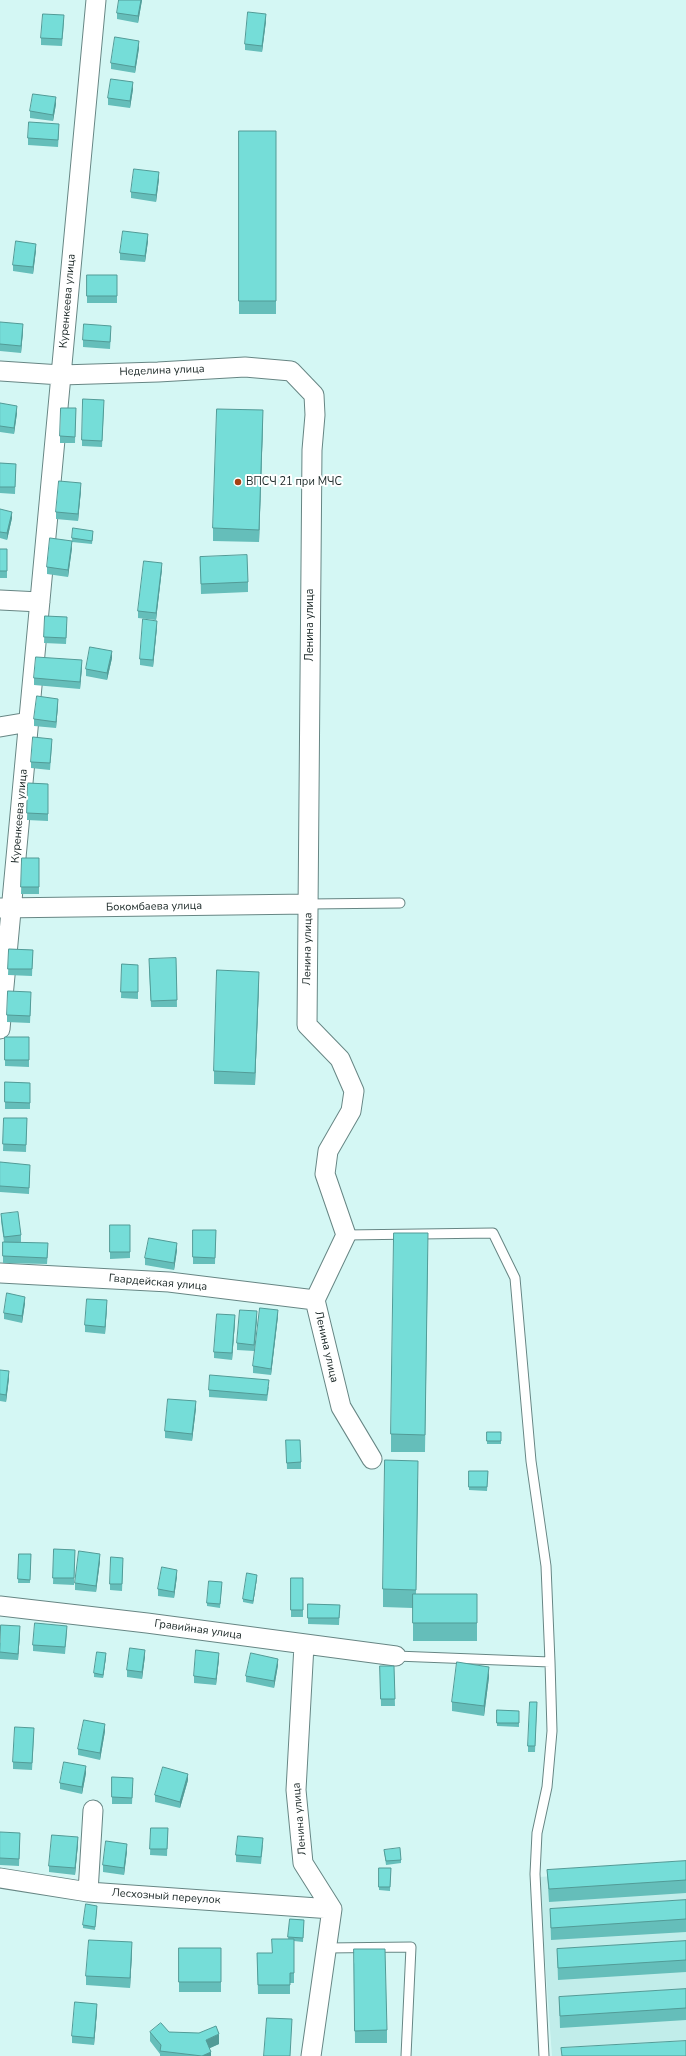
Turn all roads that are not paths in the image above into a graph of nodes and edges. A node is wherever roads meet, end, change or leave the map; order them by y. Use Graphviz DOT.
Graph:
graph roads {
  1 [pos="96,0"];
  2 [pos="0,371"];
  3 [pos="61,375"];
  4 [pos="314,395"];
  5 [pos="0,600"];
  6 [pos="40,602"];
  7 [pos="28,722"];
  8 [pos="0,727"];
  9 [pos="400,903"];
  10 [pos="309,904"];
  11 [pos="6,909"];
  12 [pos="0,1029"];
  13 [pos="346,1235"];
  14 [pos="0,1273"];
  15 [pos="316,1300"];
  16 [pos="372,1459"];
  17 [pos="0,1606"];
  18 [pos="304,1645"];
  19 [pos="396,1656"];
  20 [pos="550,1662"];
  21 [pos="93,1810"];
  22 [pos="0,1878"];
  23 [pos="88,1892"];
  24 [pos="332,1909"];
  25 [pos="326,1948"];
  26 [pos="311,2056"];
  27 [pos="406,2056"];
  28 [pos="544,2056"];
  1 -- 3 [label="street, Куренкеева улица"];
  2 -- 3 [label="street, Неделина улица"];
  3 -- 4 [label="street, Неделина улица"];
  3 -- 6 [label="street, Куренкеева улица"];
  4 -- 10 [label="street, Ленина улица"];
  5 -- 6 [label="street"];
  6 -- 7 [label="street, Куренкеева улица"];
  7 -- 8 [label="street"];
  7 -- 11 [label="street, Куренкеева улица"];
  9 -- 10 [label="lane"];
  10 -- 11 [label="street, Бокомбаева улица"];
  10 -- 13 [label="street, Ленина улица"];
  11 -- 12 [label="street, Куренкеева улица"];
  13 -- 15 [label="street, Ленина улица"];
  13 -- 20 [label="lane"];
  14 -- 15 [label="street, Гвардейская улица"];
  15 -- 16 [label="street, Ленина улица"];
  17 -- 18 [label="street, Гравийная улица"];
  18 -- 19 [label="street, Гравийная улица"];
  18 -- 24 [label="street, Ленина улица"];
  19 -- 20 [label="lane"];
  20 -- 28 [label="lane"];
  21 -- 23 [label="street"];
  22 -- 23 [label="street, Лесхозный переулок"];
  23 -- 24 [label="street, Лесхозный переулок"];
  24 -- 25 [label="street"];
  25 -- 26 [label="street"];
  25 -- 27 [label="lane"];
}
